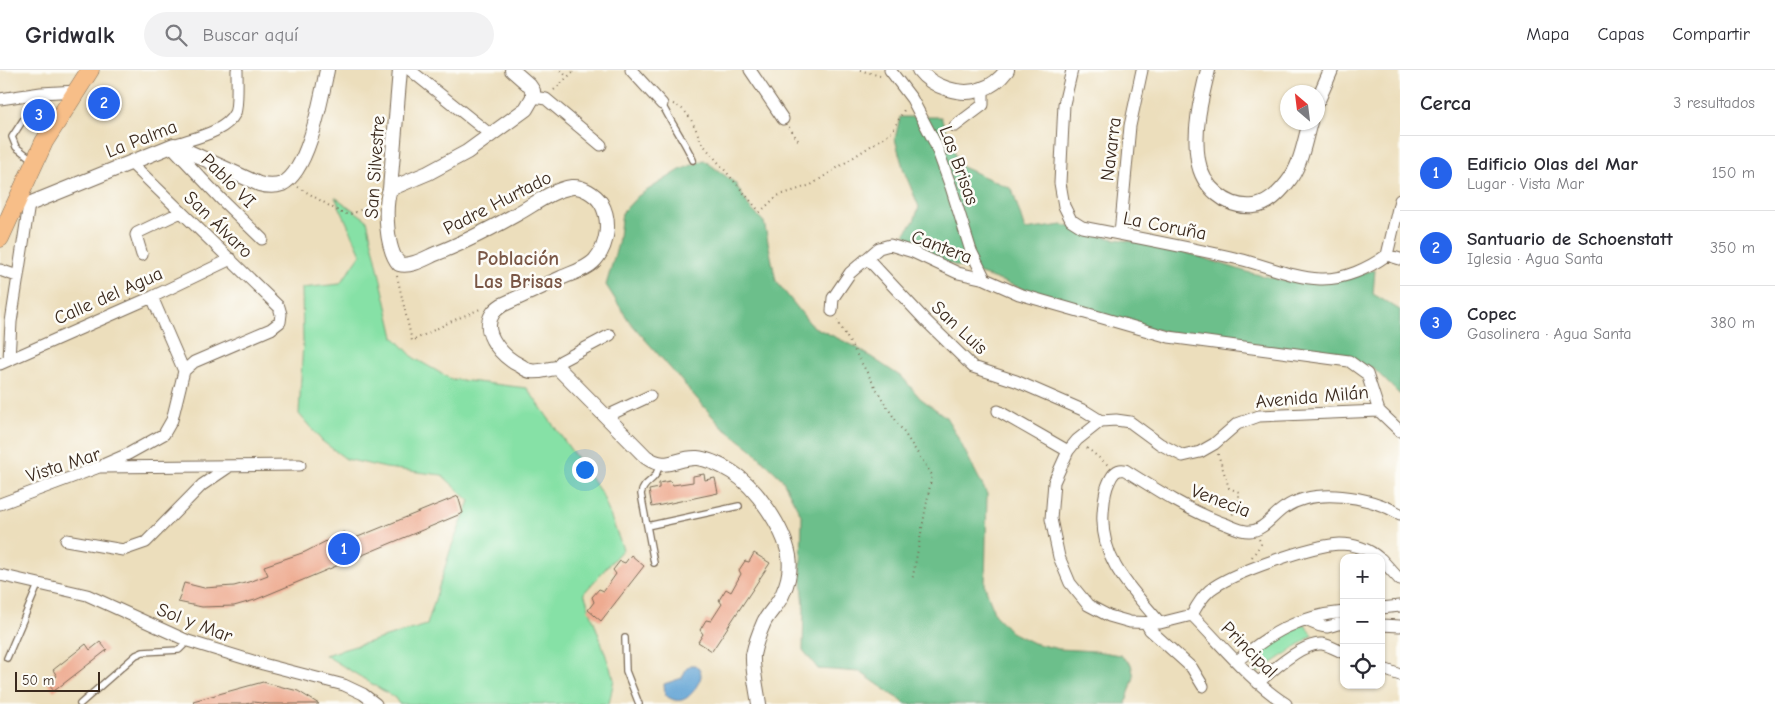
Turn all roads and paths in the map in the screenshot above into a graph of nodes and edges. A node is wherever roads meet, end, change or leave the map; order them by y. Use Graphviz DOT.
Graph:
graph roads {
  1 [pos="90,70"];
  2 [pos="237,70"];
  3 [pos="327,70"];
  4 [pos="400,70"];
  5 [pos="410,70"];
  6 [pos="512,70"];
  7 [pos="561,70"];
  8 [pos="575,70"];
  9 [pos="631,70"];
  10 [pos="750,70"];
  11 [pos="890,70"];
  12 [pos="918,70"];
  13 [pos="1007,70"];
  14 [pos="1072,70"];
  15 [pos="1142,70"];
  16 [pos="1208,70"];
  17 [pos="1331,70"];
  18 [pos="567,77"];
  19 [pos="1324,85"];
  20 [pos="983,89"];
  21 [pos="77,91"];
  22 [pos="41,93"];
  23 [pos="0,98"];
  24 [pos="540,98"];
  25 [pos="662,104"];
  26 [pos="783,119"];
  27 [pos="955,126"];
  28 [pos="1308,130"];
  29 [pos="892,132"];
  30 [pos="491,135"];
  31 [pos="800,143"];
  32 [pos="601,145"];
  33 [pos="172,146"];
  34 [pos="693,160"];
  35 [pos="35,162"];
  36 [pos="130,162"];
  37 [pos="287,180"];
  38 [pos="388,193"];
  39 [pos="1400,200"];
  40 [pos="22,202"];
  41 [pos="181,212"];
  42 [pos="0,217"];
  43 [pos="1120,234"];
  44 [pos="0,238"];
  45 [pos="262,239"];
  46 [pos="142,255"];
  47 [pos="1387,256"];
  48 [pos="867,258"];
  49 [pos="1400,259"];
  50 [pos="232,260"];
  51 [pos="399,264"];
  52 [pos="0,270"];
  53 [pos="17,276"];
  54 [pos="985,279"];
  55 [pos="152,297"];
  56 [pos="832,311"];
  57 [pos="493,313"];
  58 [pos="610,335"];
  59 [pos="4,362"];
  60 [pos="558,368"];
  61 [pos="184,371"];
  62 [pos="650,396"];
  63 [pos="1379,410"];
  64 [pos="998,411"];
  65 [pos="607,416"];
  66 [pos="1101,421"];
  67 [pos="1400,432"];
  68 [pos="1077,440"];
  69 [pos="1214,444"];
  70 [pos="1068,451"];
  71 [pos="659,464"];
  72 [pos="198,465"];
  73 [pos="300,465"];
  74 [pos="230,466"];
  75 [pos="99,467"];
  76 [pos="1116,470"];
  77 [pos="202,484"];
  78 [pos="0,504"];
  79 [pos="739,506"];
  80 [pos="1400,514"];
  81 [pos="1210,519"];
  82 [pos="647,526"];
  83 [pos="1256,530"];
  84 [pos="66,540"];
  85 [pos="1372,554"];
  86 [pos="654,563"];
  87 [pos="1385,564"];
  88 [pos="1241,573"];
  89 [pos="0,575"];
  90 [pos="912,580"];
  91 [pos="1400,580"];
  92 [pos="38,585"];
  93 [pos="1400,606"];
  94 [pos="1385,608"];
  95 [pos="1340,612"];
  96 [pos="1192,615"];
  97 [pos="1306,620"];
  98 [pos="1146,622"];
  99 [pos="1160,623"];
  100 [pos="1340,624"];
  101 [pos="1385,625"];
  102 [pos="1400,626"];
  103 [pos="625,638"];
  104 [pos="188,641"];
  105 [pos="1340,651"];
  106 [pos="8,658"];
  107 [pos="1237,661"];
  108 [pos="1385,669"];
  109 [pos="1400,675"];
  110 [pos="1258,683"];
  111 [pos="1203,686"];
  112 [pos="80,704"];
  113 [pos="376,704"];
  114 [pos="639,704"];
  115 [pos="759,704"];
  116 [pos="1286,704"];
  1 -- 21 [label="main road"];
  2 -- 33 [label="street, La Palma"];
  3 -- 37 [label="street"];
  4 -- 38 [label="street, San Silvestre"];
  5 -- 30 [label="street"];
  6 -- 24 [label="street"];
  7 -- 18 [label="path"];
  8 -- 18 [label="path"];
  9 -- 25 [label="street"];
  10 -- 26 [label="street"];
  11 -- 54 [label="street, Las Brisas"];
  12 -- 20 [label="street"];
  13 -- 20 [label="street"];
  14 -- 43 [label="street, La Coruña"];
  15 -- 43 [label="street, Navarra"];
  16 -- 28 [label="street"];
  17 -- 19 [label="street"];
  18 -- 24 [label="path"];
  20 -- 27 [label="street"];
  21 -- 22 [label="street"];
  21 -- 35 [label="main road"];
  22 -- 23 [label="street"];
  22 -- 35 [label="lane"];
  24 -- 30 [label="street"];
  24 -- 32 [label="street"];
  25 -- 29 [label="path"];
  25 -- 34 [label="lane"];
  26 -- 31 [label="path"];
  30 -- 38 [label="street"];
  33 -- 36 [label="street, La Palma"];
  33 -- 37 [label="street"];
  33 -- 45 [label="street, Pablo VI"];
  35 -- 40 [label="main road"];
  36 -- 40 [label="street, La Palma"];
  36 -- 41 [label="street, San Álvaro"];
  37 -- 38 [label="path"];
  38 -- 51 [label="street, San Silvestre"];
  39 -- 47 [label="street"];
  40 -- 42 [label="street"];
  40 -- 44 [label="main road"];
  40 -- 53 [label="street"];
  41 -- 46 [label="street"];
  41 -- 50 [label="street, San Álvaro"];
  43 -- 47 [label="street, La Coruña"];
  47 -- 49 [label="street"];
  48 -- 54 [label="street, Cantera"];
  48 -- 56 [label="street, Cantera"];
  48 -- 66 [label="street, San Luis"];
  50 -- 55 [label="street, Calle del Agua"];
  50 -- 61 [label="street, San Álvaro"];
  51 -- 57 [label="path"];
  51 -- 57 [label="street, Padre Hurtado"];
  52 -- 53 [label="street"];
  53 -- 59 [label="street"];
  54 -- 63 [label="street, Avenida Milán"];
  55 -- 59 [label="street, Calle del Agua"];
  55 -- 61 [label="street"];
  56 -- 90 [label="path"];
  57 -- 60 [label="street"];
  58 -- 60 [label="street"];
  60 -- 65 [label="street"];
  61 -- 75 [label="street"];
  62 -- 65 [label="street"];
  63 -- 67 [label="street"];
  63 -- 69 [label="street, Avenida Milán"];
  64 -- 70 [label="street"];
  65 -- 71 [label="street"];
  66 -- 68 [label="street"];
  66 -- 69 [label="street, Avenida Milán"];
  68 -- 70 [label="street"];
  68 -- 76 [label="path"];
  69 -- 81 [label="path"];
  70 -- 98 [label="street"];
  71 -- 82 [label="lane"];
  71 -- 115 [label="street"];
  72 -- 74 [label="street, Vista Mar"];
  72 -- 75 [label="street, Vista Mar"];
  72 -- 77 [label="street"];
  73 -- 74 [label="street, Vista Mar"];
  74 -- 77 [label="street"];
  75 -- 78 [label="street, Vista Mar"];
  76 -- 81 [label="street, Venecia"];
  76 -- 99 [label="street"];
  77 -- 84 [label="street"];
  79 -- 82 [label="lane"];
  80 -- 83 [label="street, Venecia"];
  81 -- 83 [label="street, Venecia"];
  82 -- 86 [label="lane"];
  83 -- 88 [label="path"];
  85 -- 88 [label="street"];
  87 -- 91 [label="street"];
  88 -- 96 [label="street"];
  89 -- 92 [label="street, Sol y Mar"];
  92 -- 104 [label="street, Sol y Mar"];
  92 -- 106 [label="lane"];
  93 -- 94 [label="street"];
  95 -- 97 [label="street"];
  96 -- 99 [label="street"];
  96 -- 107 [label="street, Principal"];
  97 -- 100 [label="street"];
  97 -- 107 [label="street"];
  98 -- 99 [label="street"];
  98 -- 111 [label="street"];
  101 -- 102 [label="street"];
  103 -- 114 [label="lane"];
  104 -- 112 [label="lane"];
  104 -- 113 [label="street, Sol y Mar"];
  105 -- 110 [label="street"];
  107 -- 110 [label="street, Principal"];
  108 -- 109 [label="street"];
  110 -- 116 [label="street, Principal"];
}
